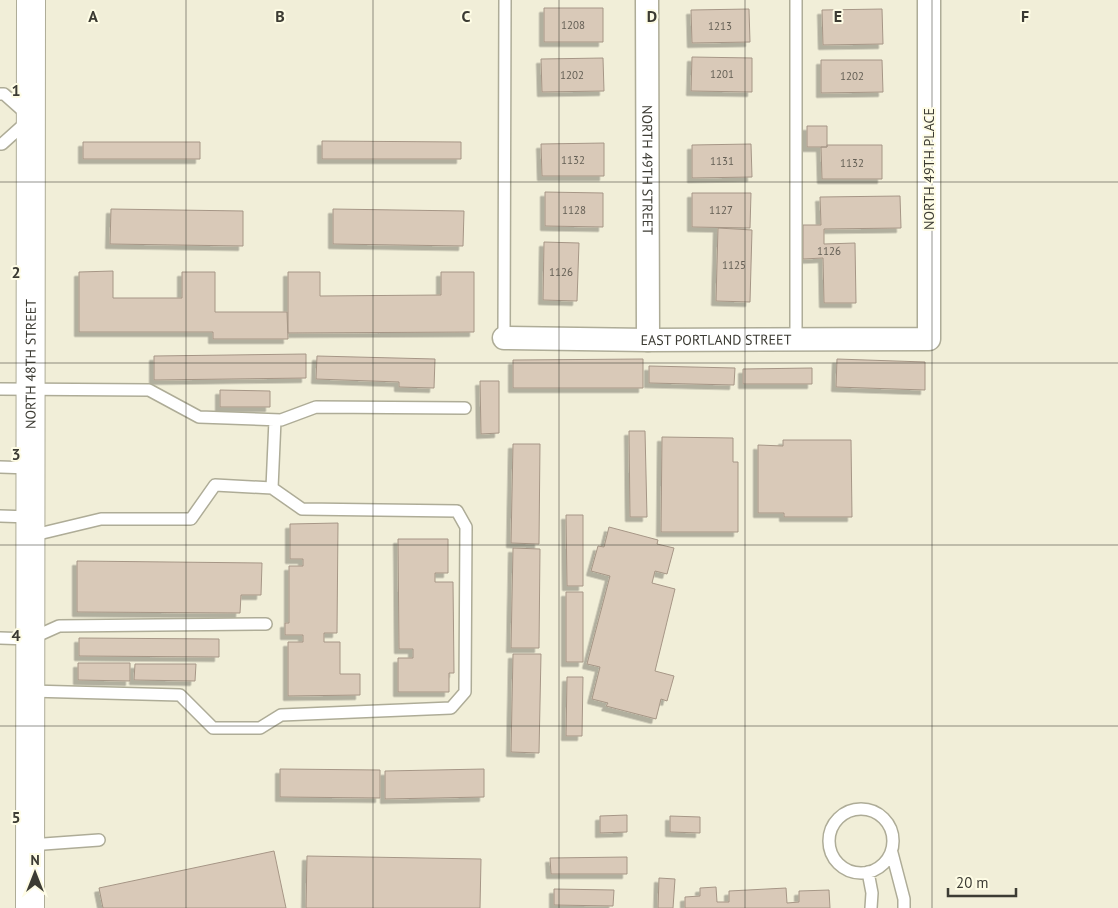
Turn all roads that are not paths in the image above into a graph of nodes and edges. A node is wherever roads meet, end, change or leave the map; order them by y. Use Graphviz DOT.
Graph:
graph roads {
  1 [pos="31,0"];
  2 [pos="505,0"];
  3 [pos="647,0"];
  4 [pos="796,0"];
  5 [pos="930,0"];
  6 [pos="0,94"];
  7 [pos="31,118"];
  8 [pos="0,144"];
  9 [pos="504,338"];
  10 [pos="929,339"];
  11 [pos="648,340"];
  12 [pos="796,340"];
  13 [pos="0,390"];
  14 [pos="30,390"];
  15 [pos="466,408"];
  16 [pos="275,420"];
  17 [pos="0,467"];
  18 [pos="30,468"];
  19 [pos="272,488"];
  20 [pos="0,516"];
  21 [pos="30,526"];
  22 [pos="266,624"];
  23 [pos="0,638"];
  24 [pos="30,639"];
  25 [pos="30,691"];
  26 [pos="99,840"];
  27 [pos="30,845"];
  28 [pos="892,853"];
  29 [pos="868,872"];
  30 [pos="30,908"];
  31 [pos="871,908"];
  32 [pos="904,908"];
  1 -- 7 [label="street, NORTH 48TH STREET"];
  2 -- 9 [label="lane"];
  3 -- 11 [label="street, NORTH 49TH STREET"];
  4 -- 12 [label="lane"];
  5 -- 10 [label="street, NORTH 49TH PLACE"];
  6 -- 7 [label="lane"];
  7 -- 8 [label="lane"];
  7 -- 14 [label="street, NORTH 48TH STREET"];
  9 -- 11 [label="street, EAST PORTLAND STREET"];
  10 -- 12 [label="street, EAST PORTLAND STREET"];
  11 -- 12 [label="street, EAST PORTLAND STREET"];
  13 -- 14 [label="lane"];
  14 -- 16 [label="lane"];
  14 -- 18 [label="street, NORTH 48TH STREET"];
  15 -- 16 [label="lane"];
  16 -- 19 [label="lane"];
  17 -- 18 [label="lane"];
  18 -- 21 [label="street, NORTH 48TH STREET"];
  19 -- 21 [label="lane"];
  19 -- 25 [label="lane"];
  20 -- 21 [label="lane"];
  21 -- 24 [label="street, NORTH 48TH STREET"];
  22 -- 24 [label="lane"];
  23 -- 24 [label="lane"];
  24 -- 25 [label="street, NORTH 48TH STREET"];
  25 -- 27 [label="street, NORTH 48TH STREET"];
  26 -- 27 [label="lane"];
  27 -- 30 [label="street, NORTH 48TH STREET"];
  28 -- 29 [label="lane"];
  28 -- 29 [label="lane"];
  28 -- 32 [label="lane"];
  29 -- 31 [label="lane"];
}
